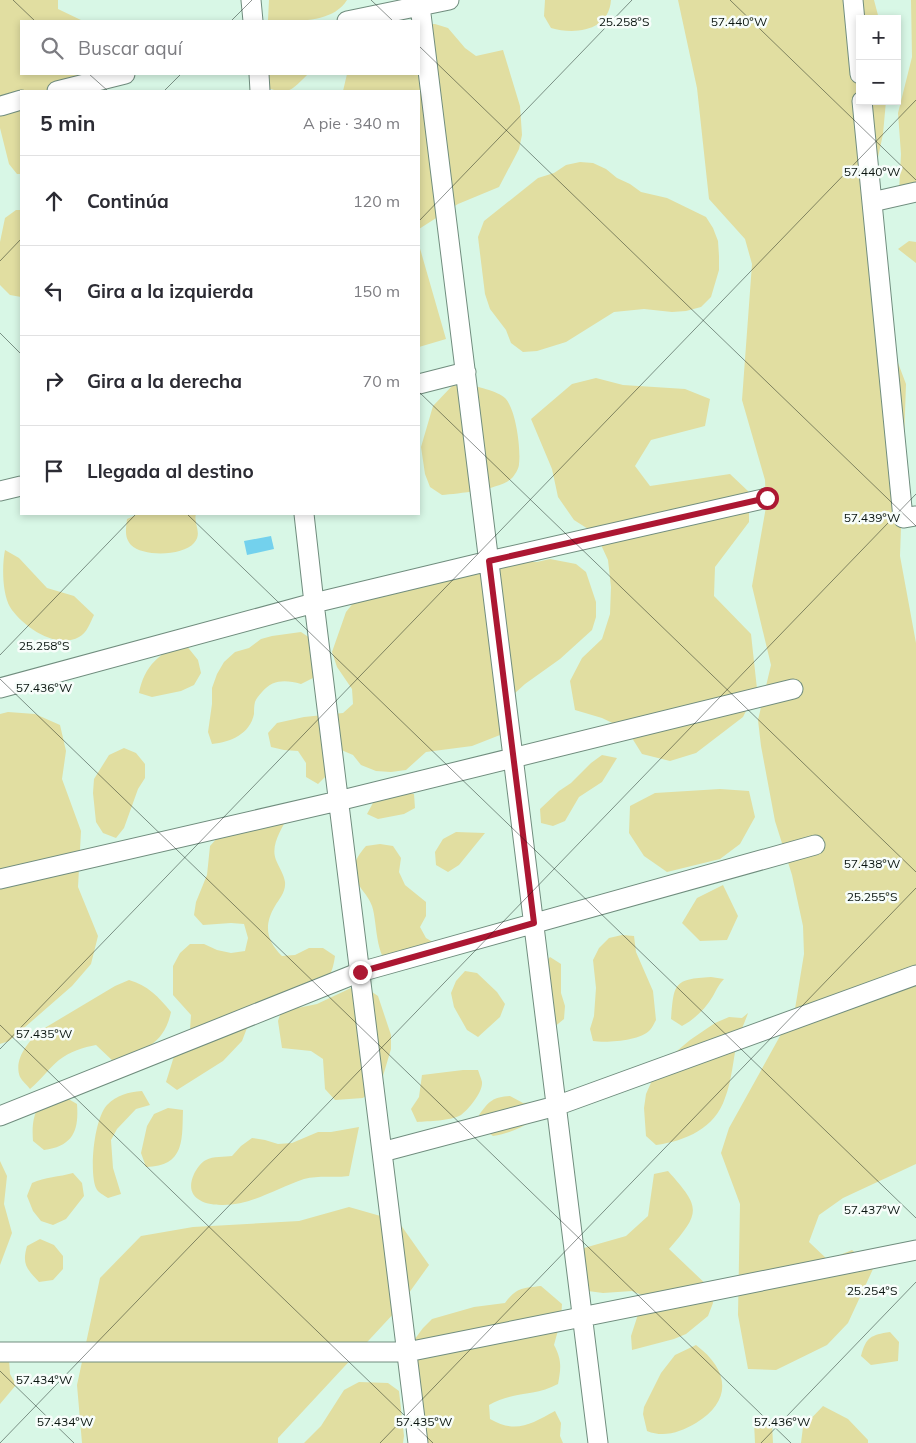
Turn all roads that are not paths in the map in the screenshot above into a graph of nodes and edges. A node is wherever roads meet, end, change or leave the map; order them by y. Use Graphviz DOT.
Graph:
graph roads {
  1 [pos="251,0"];
  2 [pos="450,0"];
  3 [pos="852,0"];
  4 [pos="420,6"];
  5 [pos="253,20"];
  6 [pos="352,20"];
  7 [pos="858,60"];
  8 [pos="121,75"];
  9 [pos="259,75"];
  10 [pos="61,90"];
  11 [pos="260,90"];
  12 [pos="20,100"];
  13 [pos="862,105"];
  14 [pos="1,106"];
  15 [pos="916,192"];
  16 [pos="872,202"];
  17 [pos="466,372"];
  18 [pos="420,384"];
  19 [pos="20,486"];
  20 [pos="0,491"];
  21 [pos="767,498"];
  22 [pos="304,515"];
  23 [pos="916,516"];
  24 [pos="489,561"];
  25 [pos="314,603"];
  26 [pos="0,688"];
  27 [pos="793,689"];
  28 [pos="513,757"];
  29 [pos="338,801"];
  30 [pos="815,845"];
  31 [pos="0,880"];
  32 [pos="534,923"];
  33 [pos="360,972"];
  34 [pos="916,975"];
  35 [pos="556,1106"];
  36 [pos="0,1116"];
  37 [pos="382,1152"];
  38 [pos="916,1250"];
  39 [pos="582,1316"];
  40 [pos="0,1352"];
  41 [pos="407,1352"];
  42 [pos="418,1443"];
  43 [pos="598,1443"];
  1 -- 5 [label="street"];
  2 -- 4 [label="street"];
  3 -- 7 [label="street"];
  4 -- 6 [label="street"];
  4 -- 17 [label="street"];
  8 -- 10 [label="street"];
  9 -- 11 [label="street"];
  12 -- 14 [label="street"];
  13 -- 16 [label="street"];
  15 -- 16 [label="street"];
  16 -- 23 [label="street"];
  17 -- 18 [label="street"];
  17 -- 24 [label="street"];
  19 -- 20 [label="street"];
  21 -- 24 [label="street"];
  22 -- 25 [label="street"];
  24 -- 25 [label="street"];
  24 -- 28 [label="street"];
  25 -- 26 [label="street"];
  25 -- 29 [label="street"];
  27 -- 28 [label="street"];
  28 -- 29 [label="street"];
  28 -- 32 [label="street"];
  29 -- 31 [label="street"];
  29 -- 33 [label="street"];
  30 -- 32 [label="street"];
  32 -- 33 [label="street"];
  32 -- 35 [label="street"];
  33 -- 36 [label="street"];
  33 -- 37 [label="street"];
  34 -- 35 [label="street"];
  35 -- 37 [label="street"];
  35 -- 39 [label="street"];
  37 -- 41 [label="street"];
  38 -- 39 [label="street"];
  39 -- 41 [label="street"];
  39 -- 43 [label="street"];
  40 -- 41 [label="street"];
  41 -- 42 [label="street"];
}
